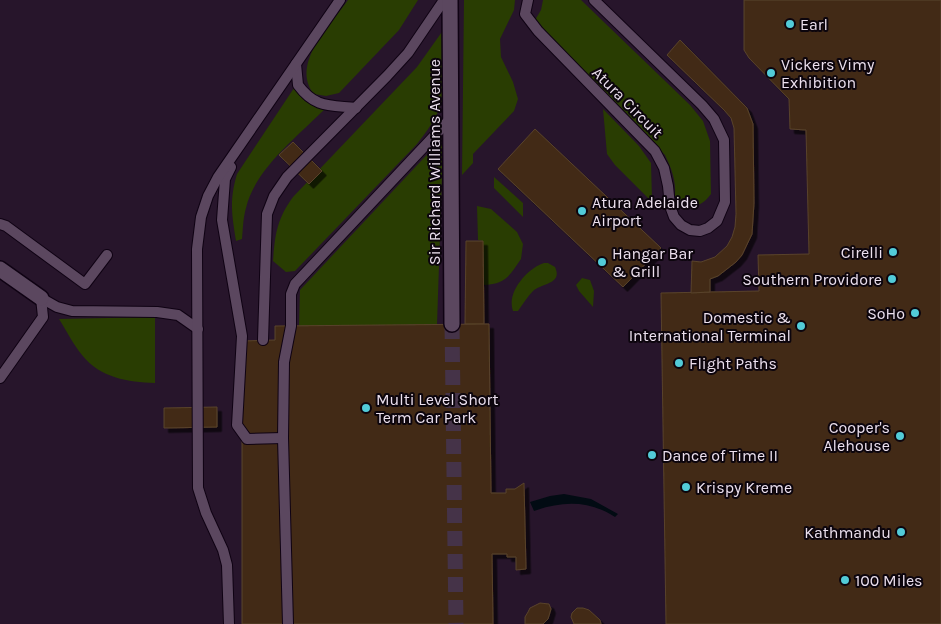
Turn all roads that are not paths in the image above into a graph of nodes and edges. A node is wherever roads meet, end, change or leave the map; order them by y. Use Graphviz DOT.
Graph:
graph roads {
  1 [pos="340,0"];
  2 [pos="444,0"];
  3 [pos="450,0"];
  4 [pos="528,0"];
  5 [pos="594,0"];
  6 [pos="296,64"];
  7 [pos="356,108"];
  8 [pos="452,117"];
  9 [pos="243,141"];
  10 [pos="0,224"];
  11 [pos="107,255"];
  12 [pos="0,269"];
  13 [pos="41,298"];
  14 [pos="452,324"];
  15 [pos="198,329"];
  16 [pos="263,340"];
  17 [pos="0,378"];
  18 [pos="283,438"];
  19 [pos="229,624"];
  20 [pos="288,624"];
  1 -- 6 [label="lane"];
  2 -- 7 [label="lane"];
  3 -- 8 [label="main road, Sir Richard Williams Avenue"];
  4 -- 5 [label="lane, Atura Circuit"];
  6 -- 7 [label="lane"];
  6 -- 9 [label="lane"];
  7 -- 16 [label="lane"];
  8 -- 14 [label="main road, Sir Richard Williams Avenue"];
  8 -- 18 [label="lane"];
  9 -- 15 [label="lane"];
  9 -- 18 [label="lane"];
  10 -- 11 [label="lane"];
  12 -- 13 [label="main road"];
  13 -- 15 [label="lane"];
  13 -- 17 [label="lane"];
  15 -- 19 [label="lane"];
  18 -- 20 [label="lane"];
}
